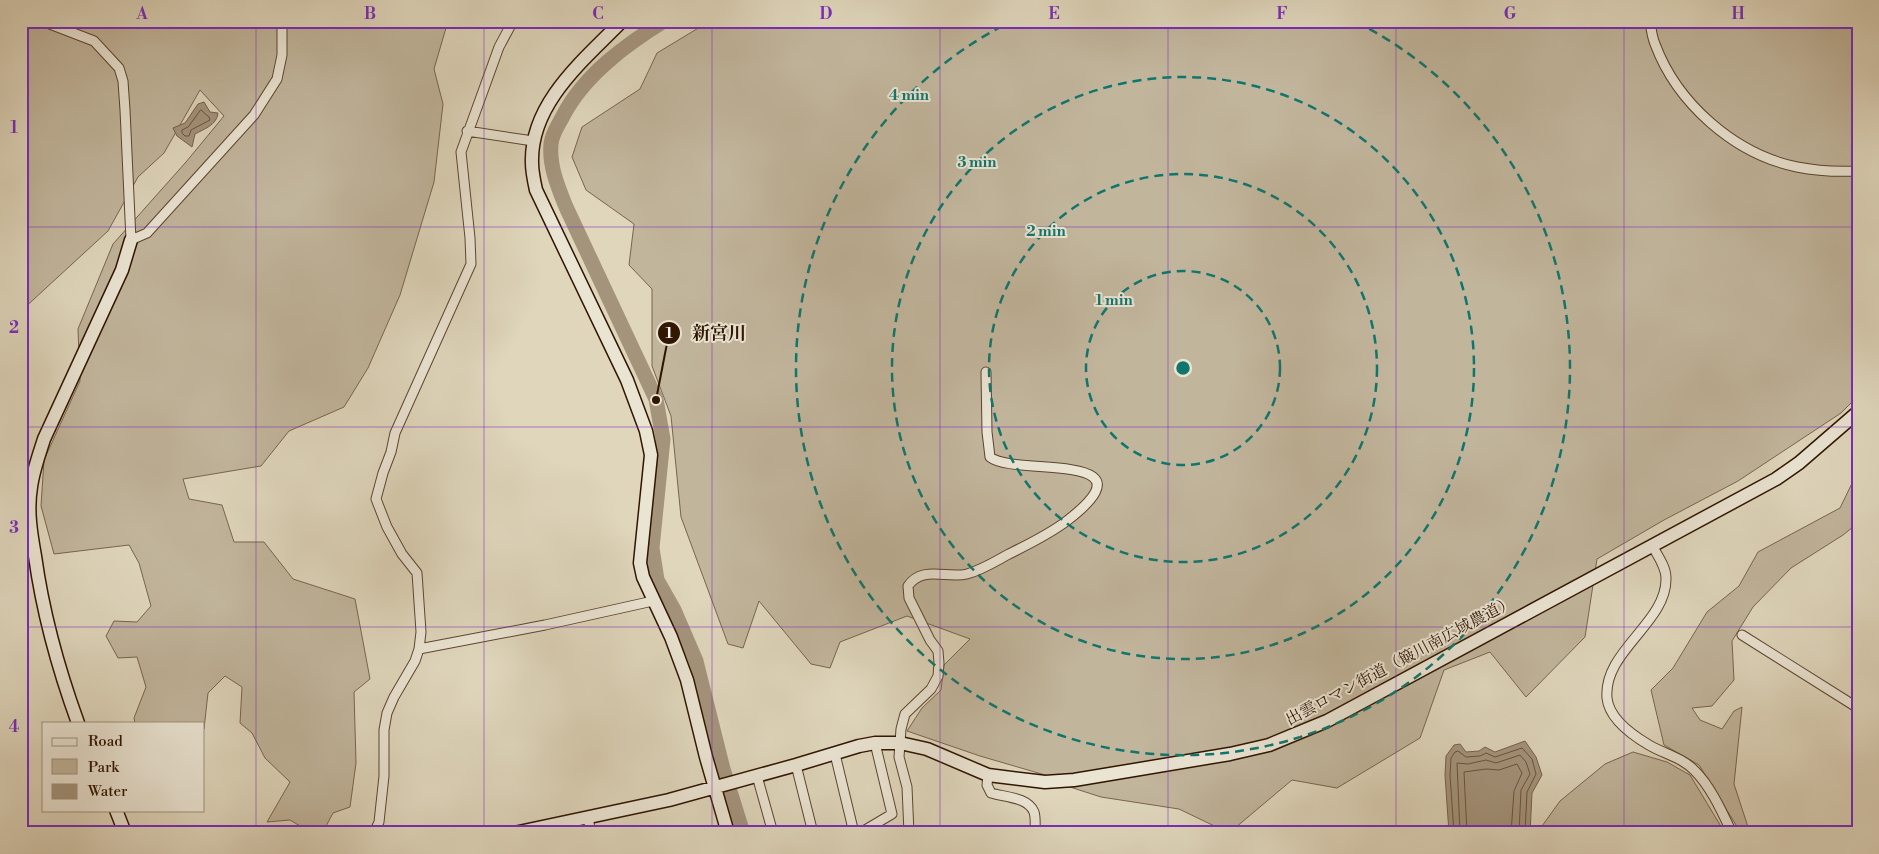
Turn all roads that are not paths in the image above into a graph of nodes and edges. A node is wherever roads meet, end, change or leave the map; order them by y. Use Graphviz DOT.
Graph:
graph roads {
  1 [pos="42,21"];
  2 [pos="282,21"];
  3 [pos="513,21"];
  4 [pos="622,21"];
  5 [pos="1650,21"];
  6 [pos="467,131"];
  7 [pos="533,141"];
  8 [pos="1858,171"];
  9 [pos="131,240"];
  10 [pos="986,372"];
  11 [pos="1858,412"];
  12 [pos="1653,547"];
  13 [pos="653,601"];
  14 [pos="1742,635"];
  15 [pos="420,649"];
  16 [pos="1858,708"];
  17 [pos="78,722"];
  18 [pos="875,743"];
  19 [pos="900,743"];
  20 [pos="835,754"];
  21 [pos="796,765"];
  22 [pos="988,775"];
  23 [pos="758,776"];
  24 [pos="724,784"];
  25 [pos="117,812"];
  26 [pos="588,818"];
  27 [pos="125,833"];
  28 [pos="374,833"];
  29 [pos="514,833"];
  30 [pos="591,833"];
  31 [pos="728,833"];
  32 [pos="773,833"];
  33 [pos="813,833"];
  34 [pos="854,833"];
  35 [pos="860,833"];
  36 [pos="909,833"];
  37 [pos="1035,833"];
  38 [pos="1732,833"];
  1 -- 9 [label="street"];
  2 -- 9 [label="street"];
  3 -- 6 [label="street"];
  4 -- 7 [label="street"];
  5 -- 8 [label="street"];
  6 -- 7 [label="street"];
  6 -- 15 [label="street"];
  7 -- 13 [label="street"];
  9 -- 17 [label="street"];
  10 -- 19 [label="street"];
  11 -- 12 [label="street, 出雲ロマン街道（簸川南広域農道）"];
  12 -- 22 [label="street, 出雲ロマン街道（簸川南広域農道）"];
  12 -- 38 [label="street"];
  13 -- 15 [label="street"];
  13 -- 24 [label="street"];
  14 -- 16 [label="street"];
  15 -- 28 [label="street"];
  18 -- 19 [label="street, 出雲ロマン街道（簸川南広域農道）"];
  18 -- 20 [label="street, 出雲ロマン街道（簸川南広域農道）"];
  18 -- 35 [label="street"];
  19 -- 22 [label="street, 出雲ロマン街道（簸川南広域農道）"];
  19 -- 36 [label="street"];
  20 -- 21 [label="street, 出雲ロマン街道（簸川南広域農道）"];
  20 -- 34 [label="street"];
  21 -- 23 [label="street, 出雲ロマン街道（簸川南広域農道）"];
  21 -- 33 [label="street"];
  22 -- 37 [label="street"];
  23 -- 24 [label="street, 出雲ロマン街道（簸川南広域農道）"];
  23 -- 32 [label="street"];
  24 -- 26 [label="street, 出雲ロマン街道（簸川南広域農道）"];
  24 -- 31 [label="street"];
  25 -- 27 [label="street"];
  26 -- 29 [label="street, 出雲ロマン街道（簸川南広域農道）"];
  26 -- 30 [label="street"];
}
